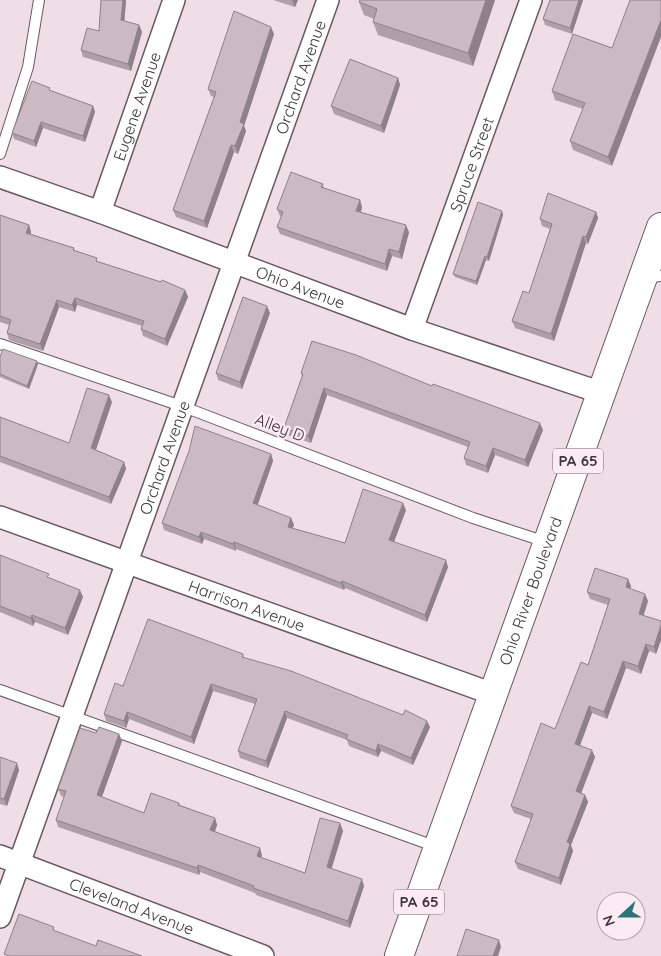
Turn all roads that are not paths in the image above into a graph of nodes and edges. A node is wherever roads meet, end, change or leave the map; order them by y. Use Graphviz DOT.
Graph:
graph roads {
  1 [pos="39,0"];
  2 [pos="174,0"];
  3 [pos="328,0"];
  4 [pos="532,0"];
  5 [pos="0,154"];
  6 [pos="0,177"];
  7 [pos="100,212"];
  8 [pos="661,227"];
  9 [pos="233,263"];
  10 [pos="652,277"];
  11 [pos="412,329"];
  12 [pos="0,344"];
  13 [pos="602,393"];
  14 [pos="184,406"];
  15 [pos="0,517"];
  16 [pos="548,543"];
  17 [pos="128,562"];
  18 [pos="0,690"];
  19 [pos="493,694"];
  20 [pos="72,716"];
  21 [pos="438,848"];
  22 [pos="9,859"];
  23 [pos="0,916"];
  24 [pos="263,956"];
  25 [pos="399,956"];
  1 -- 5 [label="lane"];
  2 -- 7 [label="street, Eugene Avenue"];
  3 -- 9 [label="street, Orchard Avenue"];
  4 -- 11 [label="street, Spruce Street"];
  6 -- 7 [label="street, Ohio Avenue"];
  7 -- 9 [label="street, Ohio Avenue"];
  8 -- 10 [label="highway, Ohio River Boulevard / PA 65"];
  9 -- 11 [label="street, Ohio Avenue"];
  9 -- 14 [label="street, Orchard Avenue"];
  10 -- 13 [label="highway, Ohio River Boulevard / PA 65"];
  11 -- 13 [label="street, Ohio Avenue"];
  12 -- 14 [label="lane, Alley D"];
  13 -- 16 [label="highway, Ohio River Boulevard / PA 65"];
  14 -- 16 [label="lane, Alley D"];
  14 -- 17 [label="street, Orchard Avenue"];
  15 -- 17 [label="street, Harrison Avenue"];
  16 -- 19 [label="highway, Ohio River Boulevard / PA 65"];
  17 -- 19 [label="street, Harrison Avenue"];
  17 -- 20 [label="street, Orchard Avenue"];
  18 -- 20 [label="lane"];
  19 -- 21 [label="highway, Ohio River Boulevard / PA 65"];
  20 -- 21 [label="lane"];
  20 -- 22 [label="street, Orchard Avenue"];
  21 -- 25 [label="highway, Ohio River Boulevard / PA 65"];
  22 -- 23 [label="street, Orchard Avenue"];
  22 -- 24 [label="street, Cleveland Avenue"];
}
